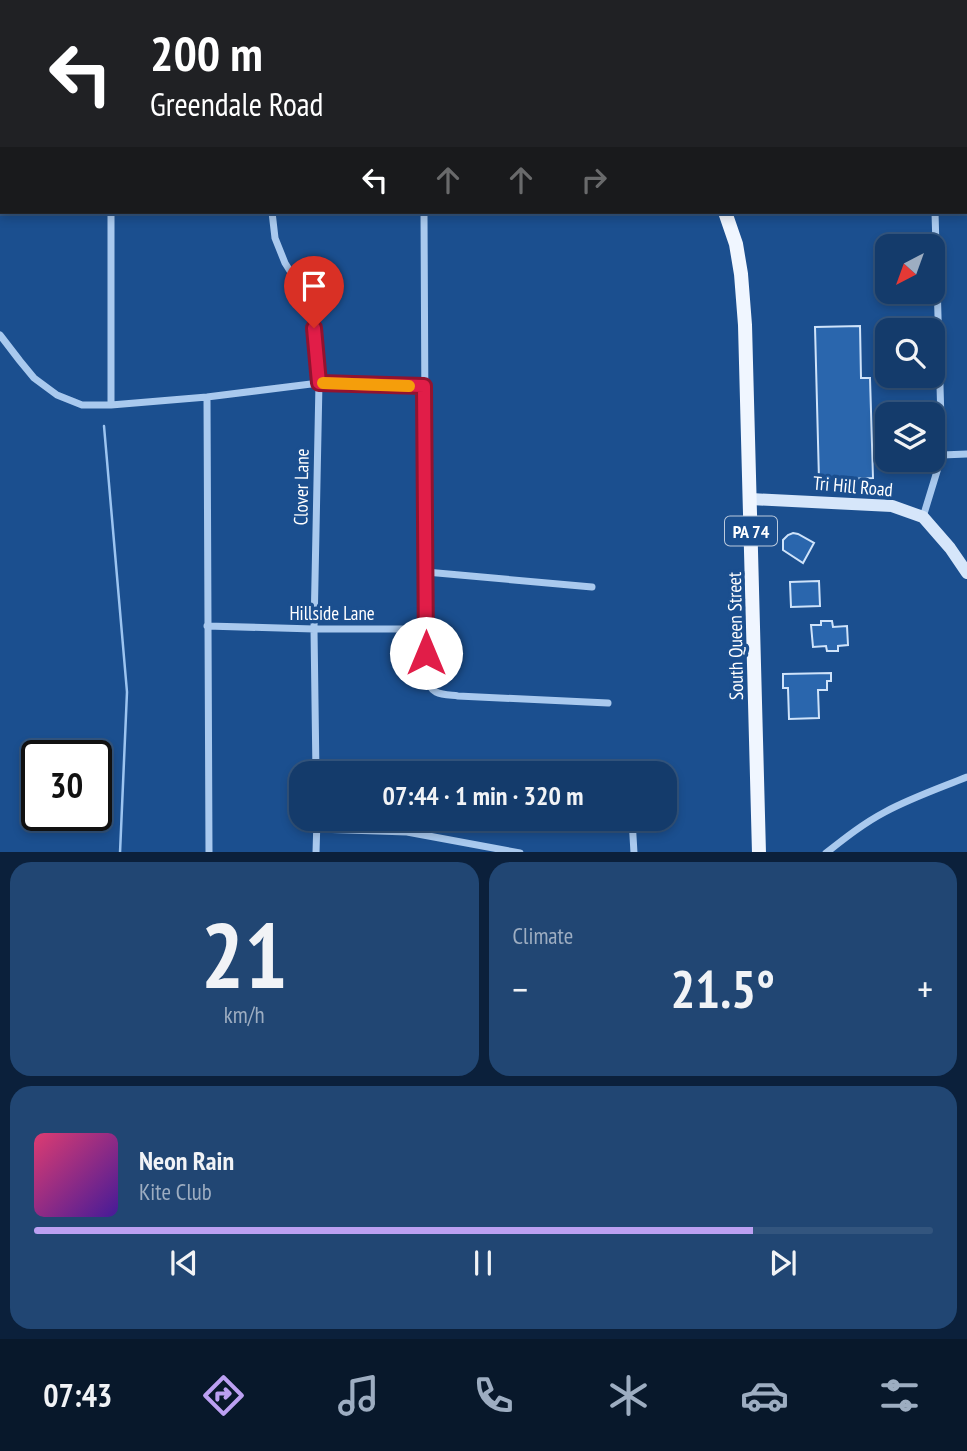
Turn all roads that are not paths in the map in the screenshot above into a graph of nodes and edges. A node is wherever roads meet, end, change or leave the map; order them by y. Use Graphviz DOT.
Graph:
graph roads {
  1 [pos="111,214"];
  2 [pos="272,214"];
  3 [pos="424,214"];
  4 [pos="726,214"];
  5 [pos="935,214"];
  6 [pos="0,335"];
  7 [pos="319,383"];
  8 [pos="424,386"];
  9 [pos="206,397"];
  10 [pos="940,402"];
  11 [pos="111,405"];
  12 [pos="945,454"];
  13 [pos="967,454"];
  14 [pos="937,472"];
  15 [pos="751,499"];
  16 [pos="923,517"];
  17 [pos="426,572"];
  18 [pos="967,573"];
  19 [pos="592,587"];
  20 [pos="208,626"];
  21 [pos="426,628"];
  22 [pos="314,629"];
  23 [pos="608,703"];
  24 [pos="316,761"];
  25 [pos="967,778"];
  26 [pos="317,831"];
  27 [pos="377,831"];
  28 [pos="633,831"];
  29 [pos="209,852"];
  30 [pos="316,852"];
  31 [pos="520,852"];
  32 [pos="634,852"];
  33 [pos="759,852"];
  34 [pos="826,852"];
  1 -- 11 [label="street"];
  2 -- 7 [label="street, Clover Lane"];
  3 -- 8 [label="street"];
  4 -- 15 [label="main road, South Queen Street / PA 74"];
  5 -- 10 [label="street"];
  6 -- 11 [label="street"];
  7 -- 8 [label="street"];
  7 -- 9 [label="street"];
  7 -- 22 [label="street, Clover Lane"];
  8 -- 17 [label="street"];
  9 -- 11 [label="street"];
  9 -- 20 [label="street"];
  12 -- 13 [label="street"];
  14 -- 16 [label="street"];
  15 -- 16 [label="street, Tri Hill Road"];
  15 -- 33 [label="main road, South Queen Street / PA 74"];
  16 -- 18 [label="street"];
  17 -- 19 [label="street"];
  17 -- 21 [label="street"];
  20 -- 22 [label="street, Hillside Lane"];
  20 -- 29 [label="street"];
  21 -- 22 [label="street, Hillside Lane"];
  21 -- 23 [label="street"];
  22 -- 24 [label="street, Clover Lane"];
  25 -- 34 [label="street"];
  26 -- 30 [label="street"];
  27 -- 31 [label="street"];
  28 -- 32 [label="street"];
}
